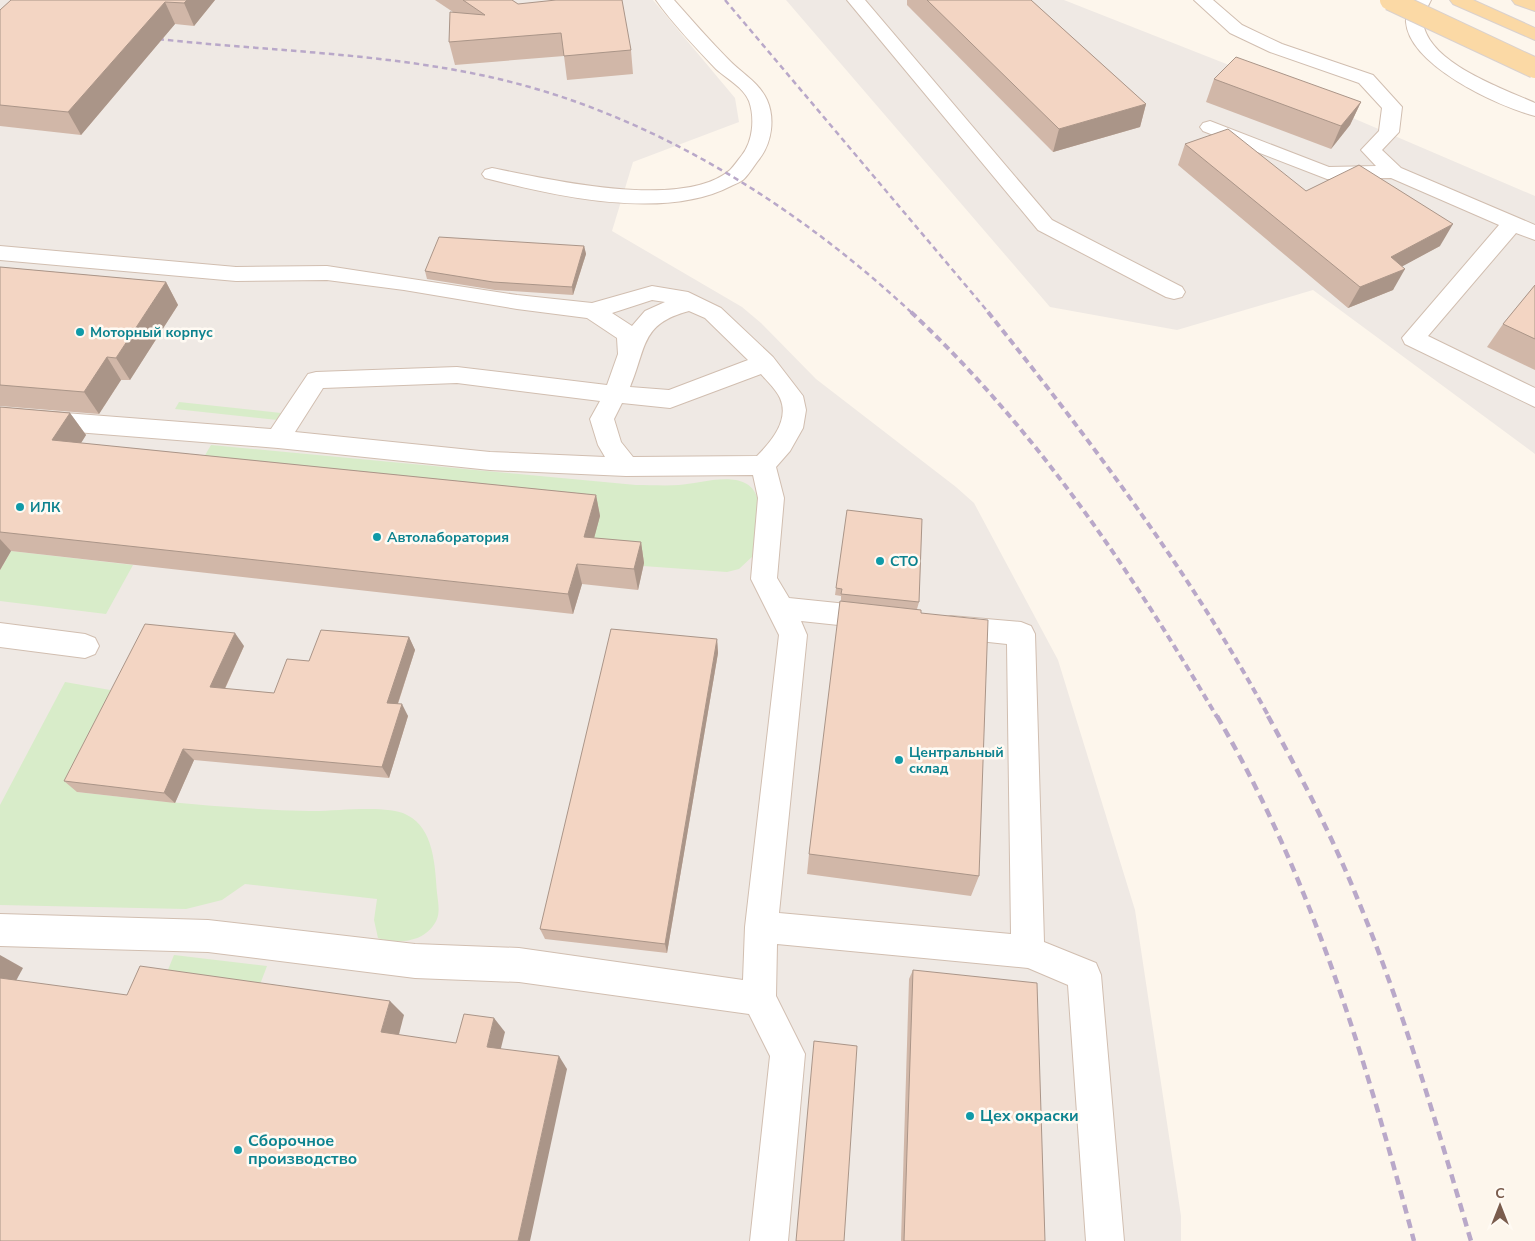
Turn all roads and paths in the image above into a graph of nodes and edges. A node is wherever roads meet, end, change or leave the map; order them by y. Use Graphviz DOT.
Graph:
graph roads {
  1 [pos="665,0"];
  2 [pos="856,0"];
  3 [pos="1203,0"];
  4 [pos="1390,0"];
  5 [pos="1422,0"];
  6 [pos="1459,0"];
  7 [pos="1521,0"];
  8 [pos="1535,6"];
  9 [pos="1535,35"];
  10 [pos="1535,68"];
  11 [pos="1535,110"];
  12 [pos="1210,127"];
  13 [pos="1394,172"];
  14 [pos="492,174"];
  15 [pos="1513,223"];
  16 [pos="1535,233"];
  17 [pos="0,253"];
  18 [pos="1174,292"];
  19 [pos="689,303"];
  20 [pos="593,312"];
  21 [pos="632,348"];
  22 [pos="765,363"];
  23 [pos="615,394"];
  24 [pos="1535,398"];
  25 [pos="0,417"];
  26 [pos="278,439"];
  27 [pos="763,465"];
  28 [pos="626,467"];
  29 [pos="781,608"];
  30 [pos="0,635"];
  31 [pos="85,646"];
  32 [pos="761,927"];
  33 [pos="0,930"];
  34 [pos="1028,952"];
  35 [pos="759,999"];
  36 [pos="769,1241"];
  37 [pos="1105,1241"];
  1 -- 14 [label="street"];
  2 -- 18 [label="street"];
  3 -- 13 [label="street"];
  4 -- 10 [label="main road, bridge"];
  5 -- 11 [label="street"];
  6 -- 9 [label="main road"];
  7 -- 8 [label="main road"];
  12 -- 13 [label="street"];
  13 -- 15 [label="street"];
  15 -- 16 [label="street"];
  15 -- 24 [label="street"];
  17 -- 20 [label="street"];
  19 -- 20 [label="street"];
  19 -- 21 [label="street"];
  19 -- 22 [label="street"];
  20 -- 21 [label="street"];
  21 -- 23 [label="street"];
  22 -- 23 [label="street"];
  22 -- 27 [label="street"];
  23 -- 26 [label="street"];
  23 -- 28 [label="street"];
  25 -- 26 [label="street"];
  26 -- 28 [label="street"];
  27 -- 28 [label="street"];
  27 -- 29 [label="street"];
  29 -- 32 [label="street"];
  29 -- 34 [label="street"];
  30 -- 31 [label="street"];
  32 -- 34 [label="street"];
  32 -- 35 [label="street"];
  33 -- 35 [label="street"];
  34 -- 37 [label="street"];
  35 -- 36 [label="street"];
}
